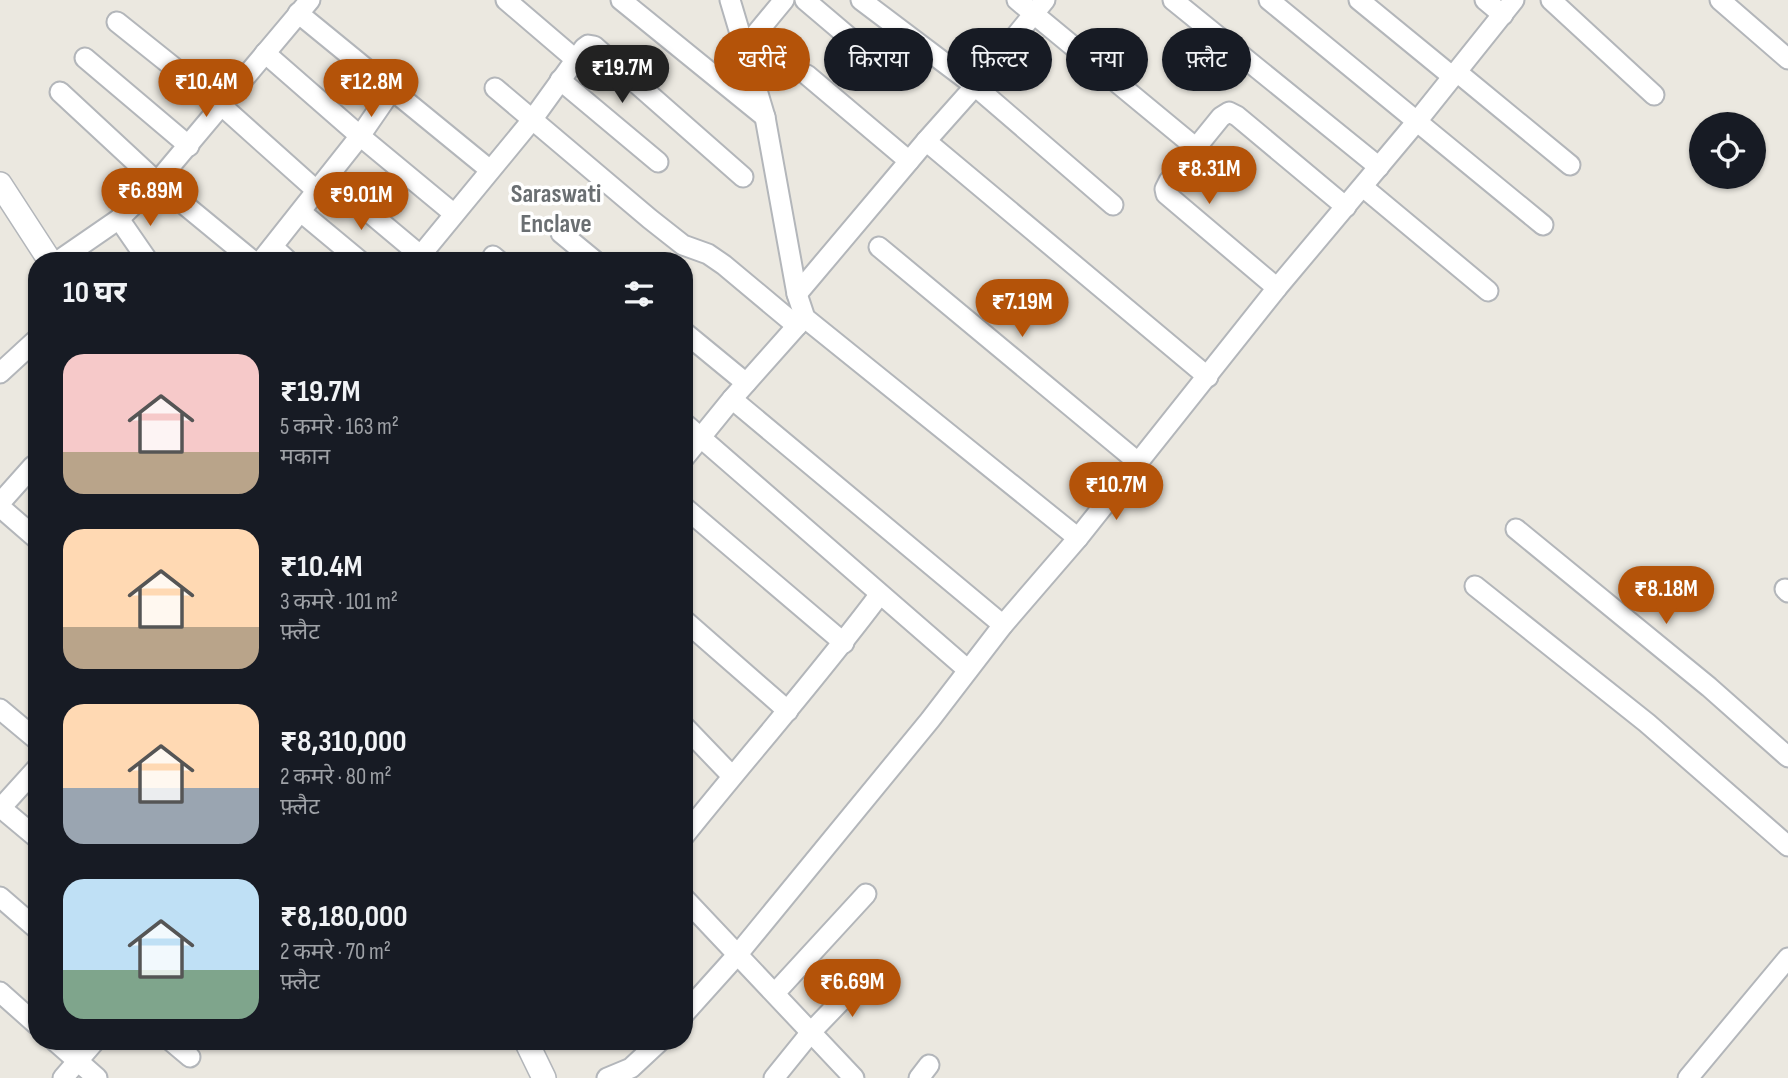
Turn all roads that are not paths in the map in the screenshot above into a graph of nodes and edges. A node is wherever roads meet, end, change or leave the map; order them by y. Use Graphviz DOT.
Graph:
graph roads {
  1 [pos="506,0"];
  2 [pos="621,0"];
  3 [pos="784,0"];
  4 [pos="805,0"];
  5 [pos="861,0"];
  6 [pos="1017,0"];
  7 [pos="1173,0"];
  8 [pos="1269,0"];
  9 [pos="1359,0"];
  10 [pos="1485,0"];
  11 [pos="1551,0"];
  12 [pos="1720,0"];
  13 [pos="728,4"];
  14 [pos="304,7"];
  15 [pos="1040,7"];
  16 [pos="1508,8"];
  17 [pos="117,22"];
  18 [pos="737,28"];
  19 [pos="761,28"];
  20 [pos="838,28"];
  21 [pos="1023,28"];
  22 [pos="265,53"];
  23 [pos="85,58"];
  24 [pos="575,59"];
  25 [pos="1788,59"];
  26 [pos="947,65"];
  27 [pos="1455,74"];
  28 [pos="810,78"];
  29 [pos="560,80"];
  30 [pos="495,88"];
  31 [pos="391,91"];
  32 [pos="758,91"];
  33 [pos="971,91"];
  34 [pos="981,91"];
  35 [pos="60,92"];
  36 [pos="1654,95"];
  37 [pos="222,106"];
  38 [pos="765,117"];
  39 [pos="532,120"];
  40 [pos="1418,120"];
  41 [pos="360,136"];
  42 [pos="926,141"];
  43 [pos="188,146"];
  44 [pos="1195,148"];
  45 [pos="909,161"];
  46 [pos="659,162"];
  47 [pos="1570,165"];
  48 [pos="1379,167"];
  49 [pos="490,170"];
  50 [pos="743,177"];
  51 [pos="157,182"];
  52 [pos="0,184"];
  53 [pos="322,184"];
  54 [pos="1363,187"];
  55 [pos="1112,205"];
  56 [pos="1346,207"];
  57 [pos="300,212"];
  58 [pos="453,213"];
  59 [pos="119,219"];
  60 [pos="1543,225"];
  61 [pos="561,233"];
  62 [pos="880,247"];
  63 [pos="44,252"];
  64 [pos="71,252"];
  65 [pos="142,252"];
  66 [pos="242,252"];
  67 [pos="269,252"];
  68 [pos="349,252"];
  69 [pos="410,252"];
  70 [pos="423,252"];
  71 [pos="584,252"];
  72 [pos="1277,288"];
  73 [pos="1488,291"];
  74 [pos="797,294"];
  75 [pos="801,322"];
  76 [pos="693,339"];
  77 [pos="28,347"];
  78 [pos="0,373"];
  79 [pos="1208,377"];
  80 [pos="747,383"];
  81 [pos="732,399"];
  82 [pos="693,431"];
  83 [pos="700,437"];
  84 [pos="693,446"];
  85 [pos="1139,463"];
  86 [pos="28,472"];
  87 [pos="0,505"];
  88 [pos="693,515"];
  89 [pos="1516,529"];
  90 [pos="28,531"];
  91 [pos="1078,537"];
  92 [pos="1475,586"];
  93 [pos="880,594"];
  94 [pos="1003,625"];
  95 [pos="693,628"];
  96 [pos="844,643"];
  97 [pos="968,670"];
  98 [pos="0,709"];
  99 [pos="788,711"];
  100 [pos="28,732"];
  101 [pos="693,735"];
  102 [pos="1788,757"];
  103 [pos="732,776"];
  104 [pos="28,778"];
  105 [pos="0,808"];
  106 [pos="693,819"];
  107 [pos="28,831"];
  108 [pos="1788,846"];
  109 [pos="866,894"];
  110 [pos="0,897"];
  111 [pos="693,907"];
  112 [pos="28,921"];
  113 [pos="738,954"];
  114 [pos="1788,958"];
  115 [pos="862,979"];
  116 [pos="0,992"];
  117 [pos="775,993"];
  118 [pos="693,1004"];
  119 [pos="28,1017"];
  120 [pos="812,1031"];
  121 [pos="65,1050"];
  122 [pos="88,1050"];
  123 [pos="182,1050"];
  124 [pos="530,1050"];
  125 [pos="652,1050"];
  126 [pos="190,1057"];
  127 [pos="78,1062"];
  128 [pos="633,1073"];
  129 [pos="63,1078"];
  130 [pos="97,1078"];
  131 [pos="544,1078"];
  132 [pos="607,1078"];
  133 [pos="774,1078"];
  134 [pos="854,1078"];
  135 [pos="1688,1078"];
  1 -- 24 [label="street"];
  2 -- 38 [label="street"];
  3 -- 19 [label="street"];
  4 -- 20 [label="street"];
  5 -- 26 [label="street"];
  6 -- 15 [label="street"];
  7 -- 48 [label="street"];
  8 -- 40 [label="street"];
  9 -- 27 [label="street"];
  10 -- 16 [label="street"];
  11 -- 36 [label="street"];
  12 -- 25 [label="street"];
  13 -- 18 [label="street"];
  14 -- 22 [label="street"];
  14 -- 31 [label="street"];
  15 -- 21 [label="street"];
  15 -- 44 [label="street"];
  16 -- 27 [label="street"];
  17 -- 37 [label="street"];
  22 -- 37 [label="street"];
  22 -- 41 [label="street"];
  23 -- 43 [label="street"];
  24 -- 29 [label="street"];
  24 -- 50 [label="street"];
  27 -- 40 [label="street"];
  27 -- 47 [label="street"];
  28 -- 45 [label="street"];
  29 -- 39 [label="street"];
  29 -- 46 [label="street"];
  30 -- 39 [label="street"];
  31 -- 41 [label="street"];
  31 -- 49 [label="street"];
  32 -- 38 [label="street"];
  33 -- 42 [label="street"];
  34 -- 55 [label="street"];
  35 -- 51 [label="street"];
  37 -- 43 [label="street"];
  37 -- 53 [label="street"];
  38 -- 74 [label="street"];
  39 -- 49 [label="street"];
  39 -- 75 [label="street"];
  40 -- 48 [label="street"];
  40 -- 60 [label="street"];
  41 -- 53 [label="street"];
  41 -- 58 [label="street"];
  42 -- 45 [label="street"];
  42 -- 79 [label="street"];
  43 -- 51 [label="street"];
  44 -- 56 [label="street"];
  44 -- 72 [label="street"];
  45 -- 74 [label="street"];
  48 -- 54 [label="street"];
  49 -- 58 [label="street"];
  51 -- 59 [label="street"];
  51 -- 66 [label="street"];
  52 -- 63 [label="street"];
  53 -- 57 [label="street"];
  53 -- 69 [label="street"];
  54 -- 56 [label="street"];
  54 -- 73 [label="street"];
  56 -- 72 [label="street"];
  57 -- 67 [label="street"];
  57 -- 68 [label="street"];
  58 -- 70 [label="street"];
  59 -- 64 [label="street"];
  59 -- 65 [label="street"];
  61 -- 71 [label="street"];
  62 -- 85 [label="street"];
  72 -- 79 [label="street"];
  74 -- 75 [label="street"];
  75 -- 80 [label="street"];
  75 -- 91 [label="street"];
  76 -- 80 [label="street"];
  77 -- 78 [label="street"];
  79 -- 85 [label="street"];
  80 -- 81 [label="street"];
  81 -- 83 [label="street"];
  81 -- 94 [label="street"];
  82 -- 83 [label="street"];
  83 -- 84 [label="street"];
  83 -- 93 [label="street"];
  85 -- 91 [label="street"];
  86 -- 87 [label="street"];
  87 -- 90 [label="street"];
  88 -- 96 [label="street"];
  89 -- 102 [label="street"];
  91 -- 94 [label="street"];
  92 -- 108 [label="street"];
  93 -- 96 [label="street"];
  93 -- 97 [label="street"];
  94 -- 97 [label="street"];
  95 -- 99 [label="street"];
  96 -- 99 [label="street"];
  97 -- 113 [label="street"];
  98 -- 100 [label="street"];
  99 -- 103 [label="street"];
  101 -- 103 [label="street"];
  103 -- 106 [label="street"];
  104 -- 105 [label="street"];
  105 -- 107 [label="street"];
  109 -- 117 [label="street"];
  110 -- 112 [label="street"];
  111 -- 113 [label="street"];
  113 -- 117 [label="street"];
  113 -- 118 [label="street"];
  114 -- 135 [label="street"];
  115 -- 120 [label="street"];
  116 -- 119 [label="street"];
  117 -- 120 [label="street"];
  120 -- 133 [label="street"];
  120 -- 134 [label="street"];
  121 -- 127 [label="street"];
  122 -- 127 [label="street"];
  123 -- 126 [label="street"];
  124 -- 131 [label="street"];
  125 -- 128 [label="street"];
  127 -- 129 [label="street"];
  127 -- 130 [label="street"];
  128 -- 132 [label="street"];
}
